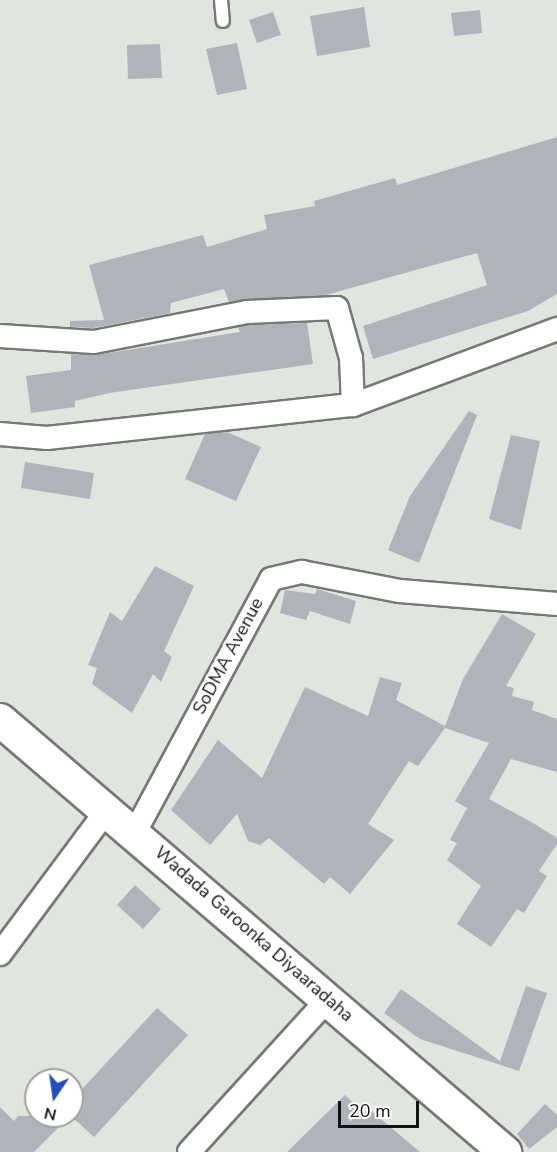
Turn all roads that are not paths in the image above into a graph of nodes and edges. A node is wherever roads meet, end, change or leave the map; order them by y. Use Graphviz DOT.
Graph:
graph roads {
  1 [pos="221,0"];
  2 [pos="223,21"];
  3 [pos="557,329"];
  4 [pos="0,336"];
  5 [pos="353,405"];
  6 [pos="0,434"];
  7 [pos="557,604"];
  8 [pos="0,720"];
  9 [pos="107,810"];
  10 [pos="135,832"];
  11 [pos="0,954"];
  12 [pos="330,998"];
  13 [pos="503,1151"];
  14 [pos="189,1152"];
  1 -- 2 [label="lane"];
  3 -- 5 [label="street"];
  4 -- 5 [label="street"];
  5 -- 6 [label="street"];
  7 -- 10 [label="street, SoDMA Avenue"];
  8 -- 9 [label="main road, Wadada Garoonka Diyaaradaha"];
  9 -- 10 [label="main road, Wadada Garoonka Diyaaradaha"];
  9 -- 11 [label="street"];
  10 -- 12 [label="main road, Wadada Garoonka Diyaaradaha"];
  12 -- 13 [label="main road, Wadada Garoonka Diyaaradaha"];
  12 -- 14 [label="street"];
}
